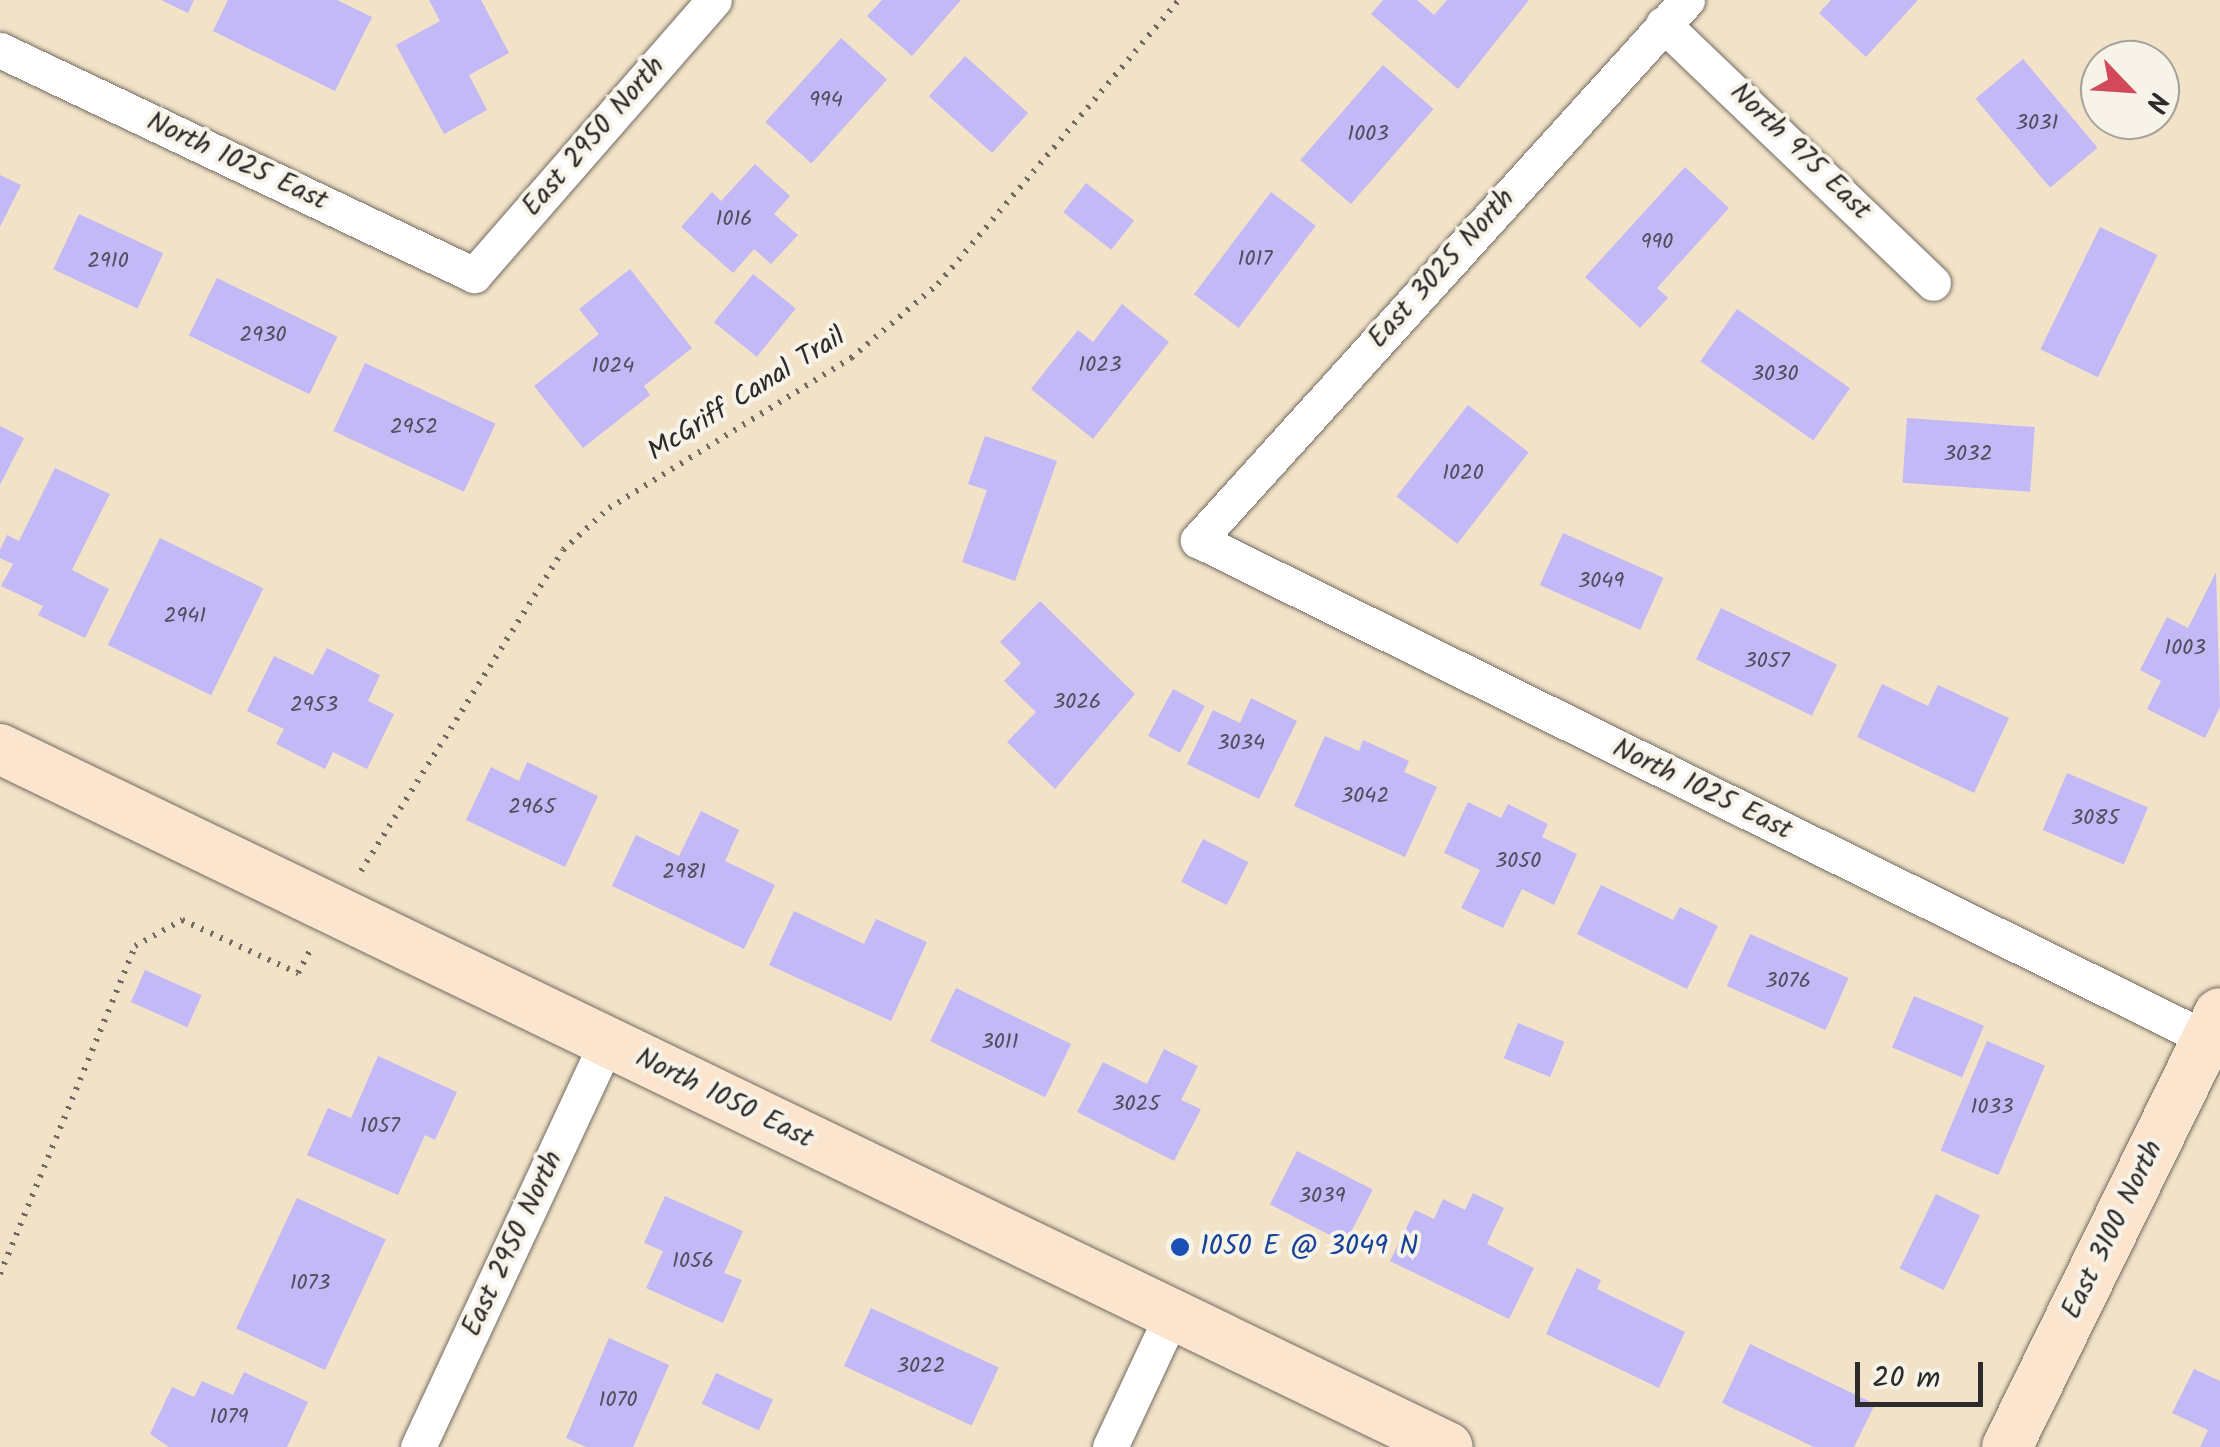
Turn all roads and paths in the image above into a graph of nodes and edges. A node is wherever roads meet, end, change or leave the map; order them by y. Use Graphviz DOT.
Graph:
graph roads {
  1 [pos="714,0"];
  2 [pos="1180,0"];
  3 [pos="1675,12"];
  4 [pos="0,50"];
  5 [pos="474,275"];
  6 [pos="1934,283"];
  7 [pos="1198,540"];
  8 [pos="0,749"];
  9 [pos="375,851"];
  10 [pos="298,973"];
  11 [pos="2214,1026"];
  12 [pos="608,1042"];
  13 [pos="0,1274"];
  14 [pos="1170,1318"];
  15 [pos="418,1447"];
  16 [pos="1110,1447"];
  17 [pos="1448,1447"];
  18 [pos="2007,1447"];
  1 -- 5 [label="street, East 2950 North"];
  2 -- 9 [label="path, McGriff Canal Trail"];
  3 -- 6 [label="street, North 975 East"];
  3 -- 7 [label="street, East 3025 North"];
  4 -- 5 [label="street, North 1025 East"];
  7 -- 11 [label="street, North 1025 East"];
  8 -- 12 [label="main road, North 1050 East"];
  10 -- 13 [label="path"];
  11 -- 18 [label="main road, East 3100 North"];
  12 -- 14 [label="main road, North 1050 East"];
  12 -- 15 [label="street, East 2950 North"];
  14 -- 16 [label="street"];
  14 -- 17 [label="main road, North 1050 East"];
}
